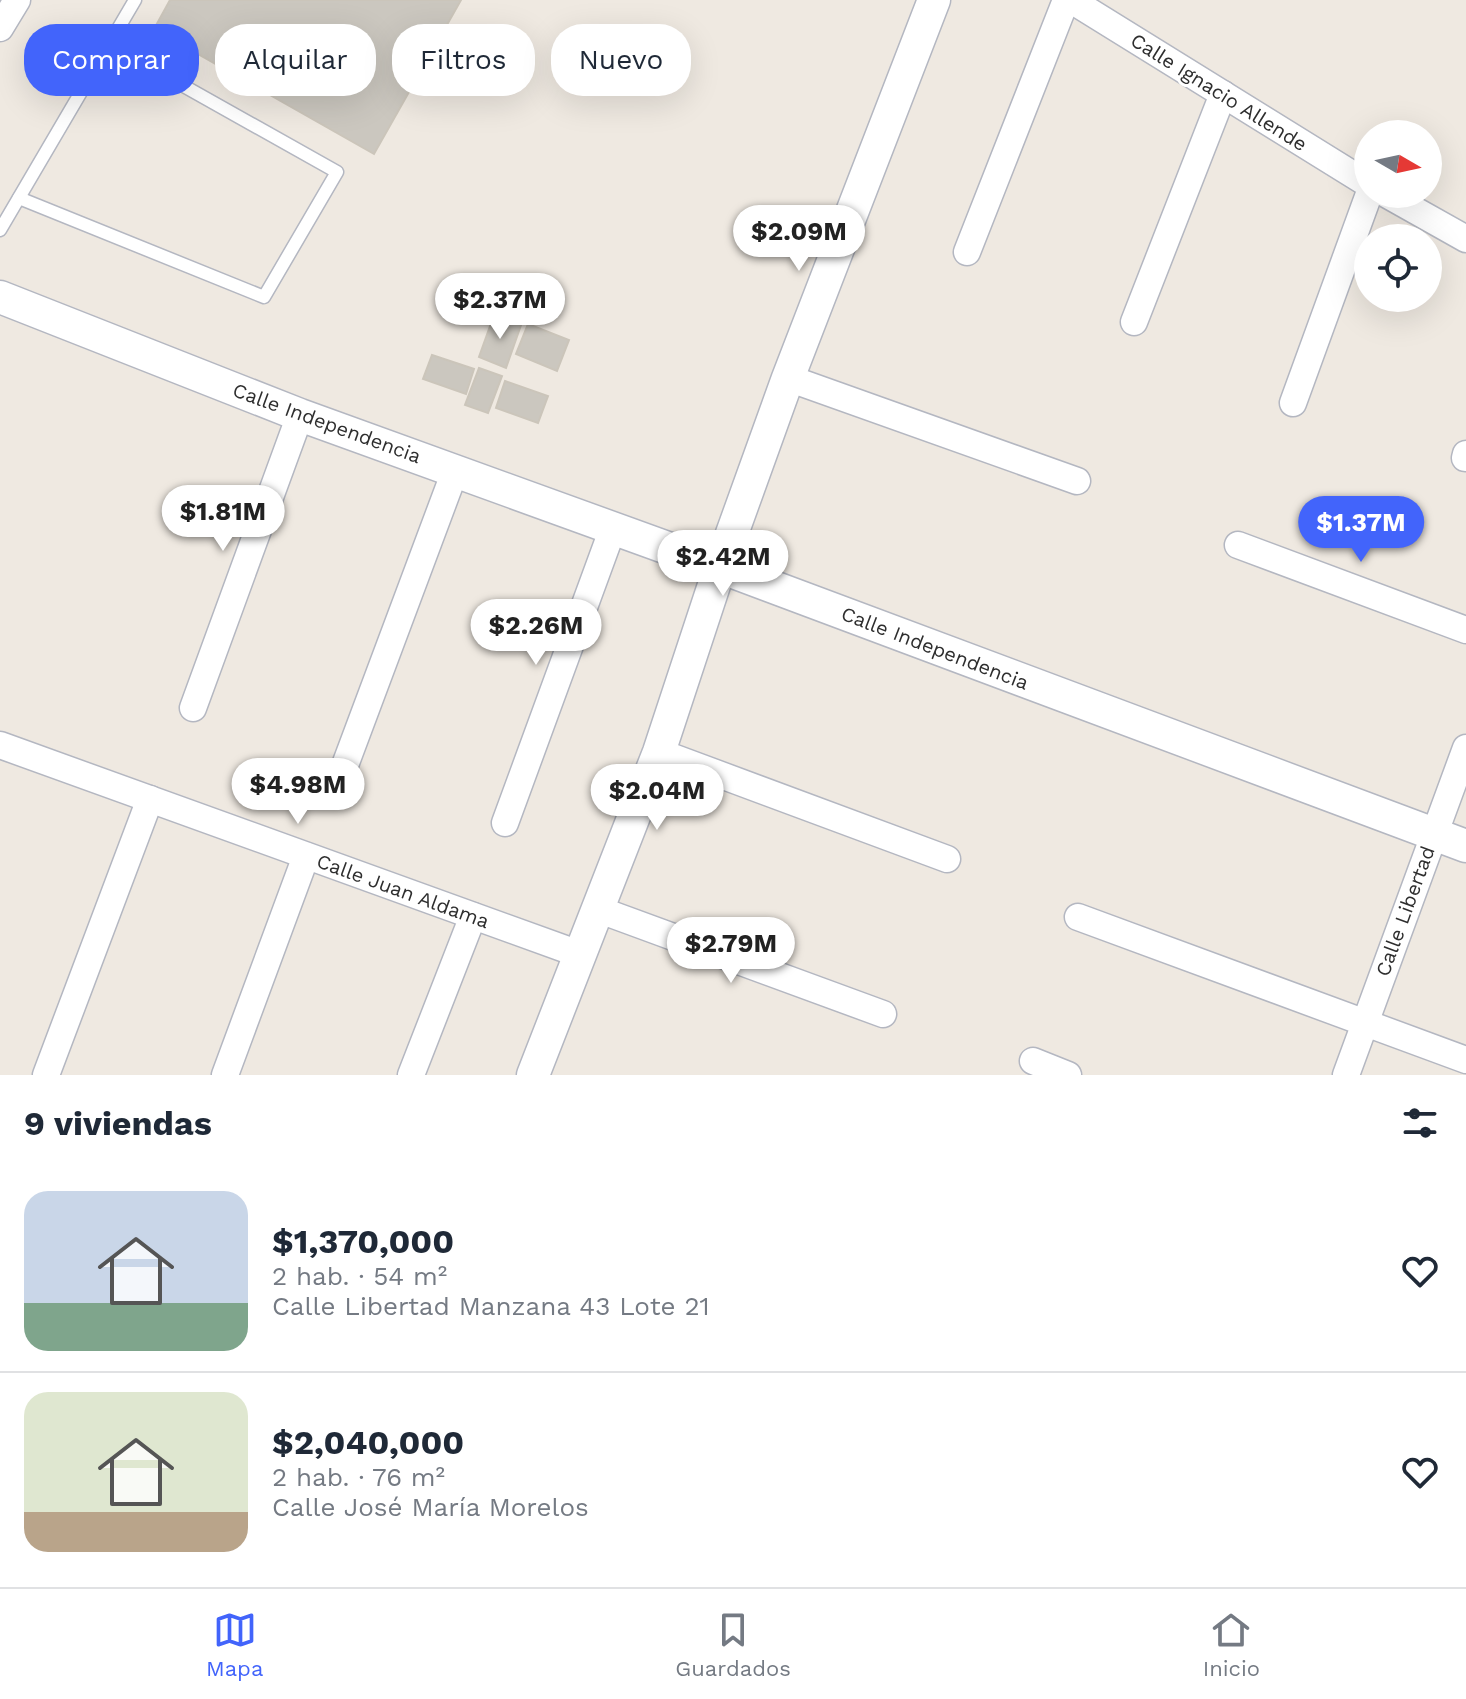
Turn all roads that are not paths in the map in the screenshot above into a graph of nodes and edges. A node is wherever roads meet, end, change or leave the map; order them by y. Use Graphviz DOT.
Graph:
graph roads {
  1 [pos="17,0"];
  2 [pos="135,0"];
  3 [pos="934,0"];
  4 [pos="1069,0"];
  5 [pos="121,24"];
  6 [pos="0,28"];
  7 [pos="1223,94"];
  8 [pos="199,95"];
  9 [pos="79,96"];
  10 [pos="1354,175"];
  11 [pos="19,198"];
  12 [pos="1364,208"];
  13 [pos="1411,208"];
  14 [pos="0,230"];
  15 [pos="1466,239"];
  16 [pos="967,252"];
  17 [pos="0,297"];
  18 [pos="1134,322"];
  19 [pos="788,378"];
  20 [pos="1293,403"];
  21 [pos="300,415"];
  22 [pos="455,471"];
  23 [pos="1077,481"];
  24 [pos="613,528"];
  25 [pos="1238,545"];
  26 [pos="720,567"];
  27 [pos="1466,630"];
  28 [pos="193,708"];
  29 [pos="0,745"];
  30 [pos="1466,748"];
  31 [pos="659,752"];
  32 [pos="335,792"];
  33 [pos="150,799"];
  34 [pos="505,823"];
  35 [pos="1433,834"];
  36 [pos="1466,846"];
  37 [pos="306,856"];
  38 [pos="947,859"];
  39 [pos="597,909"];
  40 [pos="473,916"];
  41 [pos="1078,917"];
  42 [pos="579,954"];
  43 [pos="883,1014"];
  44 [pos="1365,1024"];
  45 [pos="1466,1060"];
  46 [pos="1033,1061"];
  47 [pos="538,1074"];
  48 [pos="46,1075"];
  49 [pos="225,1075"];
  50 [pos="411,1075"];
  51 [pos="1068,1075"];
  52 [pos="1346,1075"];
  1 -- 6 [label="street"];
  2 -- 5 [label="lane"];
  3 -- 19 [label="street"];
  4 -- 7 [label="street, Calle Ignacio Allende"];
  4 -- 16 [label="street"];
  7 -- 10 [label="street, Calle Ignacio Allende"];
  7 -- 18 [label="street"];
  8 -- 11 [label="lane"];
  9 -- 11 [label="lane"];
  11 -- 14 [label="lane"];
  12 -- 20 [label="street"];
  13 -- 15 [label="street"];
  17 -- 21 [label="street, Calle Independencia"];
  19 -- 23 [label="street"];
  19 -- 26 [label="street"];
  21 -- 22 [label="street, Calle Independencia"];
  21 -- 28 [label="street"];
  22 -- 24 [label="street, Calle Independencia"];
  22 -- 32 [label="street"];
  24 -- 26 [label="street, Calle Independencia"];
  24 -- 34 [label="street"];
  25 -- 27 [label="street"];
  26 -- 31 [label="street"];
  26 -- 35 [label="street, Calle Independencia"];
  29 -- 33 [label="street, Calle Juan Aldama"];
  30 -- 35 [label="street, Calle Libertad"];
  31 -- 38 [label="street"];
  31 -- 39 [label="street"];
  33 -- 37 [label="street, Calle Juan Aldama"];
  33 -- 48 [label="street"];
  35 -- 36 [label="street, Calle Independencia"];
  35 -- 44 [label="street, Calle Libertad"];
  37 -- 40 [label="street, Calle Juan Aldama"];
  37 -- 49 [label="street"];
  39 -- 42 [label="street"];
  39 -- 43 [label="street"];
  40 -- 42 [label="street, Calle Juan Aldama"];
  40 -- 50 [label="street"];
  41 -- 44 [label="street"];
  42 -- 47 [label="street"];
  44 -- 45 [label="street"];
  44 -- 52 [label="street, Calle Libertad"];
  46 -- 51 [label="street"];
}
